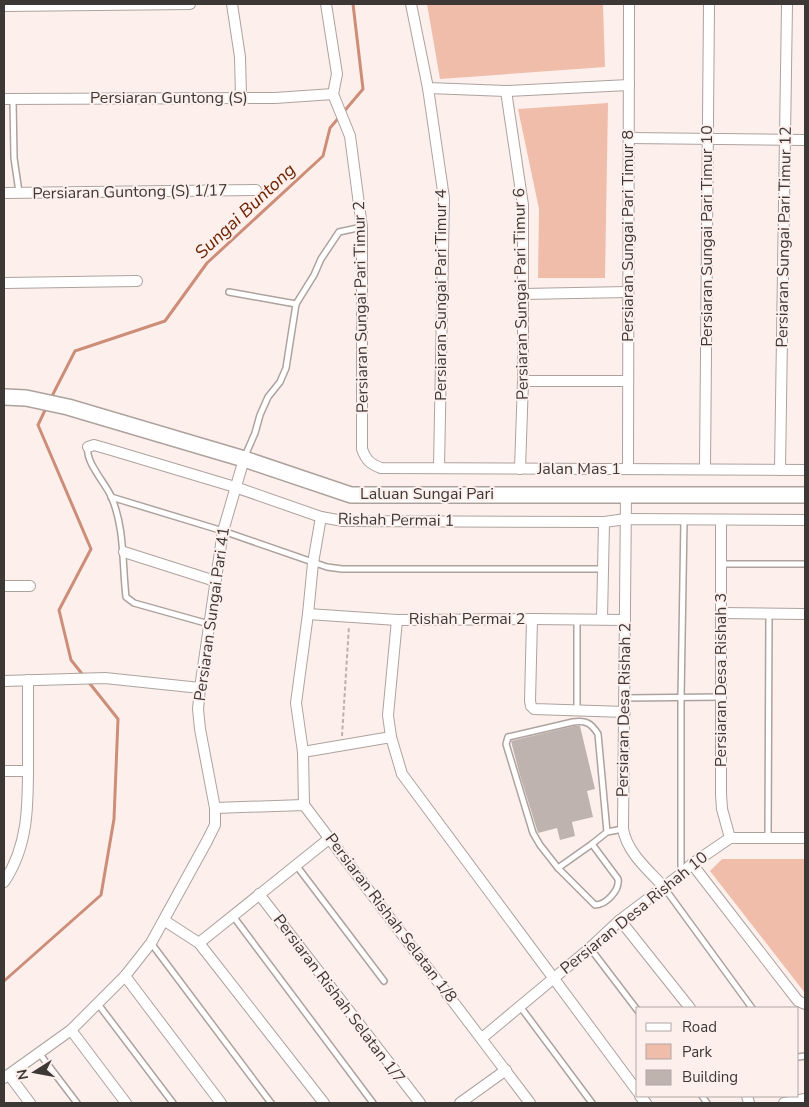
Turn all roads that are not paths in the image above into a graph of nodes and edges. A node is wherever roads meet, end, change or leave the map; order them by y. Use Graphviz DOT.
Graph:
graph roads {
  1 [pos="190,4"];
  2 [pos="232,4"];
  3 [pos="326,4"];
  4 [pos="411,4"];
  5 [pos="629,4"];
  6 [pos="709,4"];
  7 [pos="788,4"];
  8 [pos="46,5"];
  9 [pos="139,5"];
  10 [pos="4,6"];
  11 [pos="629,85"];
  12 [pos="428,88"];
  13 [pos="506,91"];
  14 [pos="333,94"];
  15 [pos="241,97"];
  16 [pos="8,100"];
  17 [pos="629,138"];
  18 [pos="708,139"];
  19 [pos="785,140"];
  20 [pos="805,140"];
  21 [pos="256,190"];
  22 [pos="4,193"];
  23 [pos="19,193"];
  24 [pos="362,227"];
  25 [pos="136,281"];
  26 [pos="4,283"];
  27 [pos="229,292"];
  28 [pos="628,292"];
  29 [pos="523,294"];
  30 [pos="296,304"];
  31 [pos="523,381"];
  32 [pos="628,381"];
  33 [pos="4,397"];
  34 [pos="88,447"];
  35 [pos="362,449"];
  36 [pos="244,459"];
  37 [pos="439,468"];
  38 [pos="520,468"];
  39 [pos="628,469"];
  40 [pos="706,469"];
  41 [pos="780,470"];
  42 [pos="805,470"];
  43 [pos="235,487"];
  44 [pos="626,494"];
  45 [pos="805,495"];
  46 [pos="111,497"];
  47 [pos="321,517"];
  48 [pos="626,519"];
  49 [pos="684,520"];
  50 [pos="805,520"];
  51 [pos="721,521"];
  52 [pos="604,522"];
  53 [pos="223,531"];
  54 [pos="124,552"];
  55 [pos="313,563"];
  56 [pos="721,564"];
  57 [pos="805,564"];
  58 [pos="603,569"];
  59 [pos="215,581"];
  60 [pos="4,586"];
  61 [pos="30,586"];
  62 [pos="308,614"];
  63 [pos="720,614"];
  64 [pos="770,614"];
  65 [pos="805,614"];
  66 [pos="532,619"];
  67 [pos="577,619"];
  68 [pos="602,619"];
  69 [pos="397,620"];
  70 [pos="625,620"];
  71 [pos="209,624"];
  72 [pos="28,680"];
  73 [pos="4,681"];
  74 [pos="200,688"];
  75 [pos="720,697"];
  76 [pos="625,698"];
  77 [pos="681,698"];
  78 [pos="577,711"];
  79 [pos="625,712"];
  80 [pos="390,737"];
  81 [pos="302,752"];
  82 [pos="4,771"];
  83 [pos="28,771"];
  84 [pos="304,805"];
  85 [pos="215,808"];
  86 [pos="623,829"];
  87 [pos="607,832"];
  88 [pos="330,838"];
  89 [pos="730,838"];
  90 [pos="768,838"];
  91 [pos="805,838"];
  92 [pos="592,844"];
  93 [pos="4,863"];
  94 [pos="16,863"];
  95 [pos="692,864"];
  96 [pos="296,865"];
  97 [pos="558,868"];
  98 [pos="681,874"];
  99 [pos="4,882"];
  100 [pos="663,886"];
  101 [pos="259,894"];
  102 [pos="233,916"];
  103 [pos="620,920"];
  104 [pos="164,921"];
  105 [pos="151,943"];
  106 [pos="199,943"];
  107 [pos="590,948"];
  108 [pos="125,976"];
  109 [pos="552,978"];
  110 [pos="384,981"];
  111 [pos="98,1004"];
  112 [pos="805,1004"];
  113 [pos="519,1005"];
  114 [pos="689,1007"];
  115 [pos="751,1007"];
  116 [pos="636,1008"];
  117 [pos="71,1030"];
  118 [pos="482,1038"];
  119 [pos="39,1053"];
  120 [pos="506,1070"];
  121 [pos="6,1076"];
  122 [pos="636,1089"];
  123 [pos="805,1099"];
  124 [pos="30,1103"];
  125 [pos="77,1103"];
  126 [pos="126,1103"];
  127 [pos="173,1103"];
  128 [pos="221,1103"];
  129 [pos="271,1103"];
  130 [pos="324,1103"];
  131 [pos="373,1103"];
  132 [pos="420,1103"];
  133 [pos="460,1103"];
  134 [pos="530,1103"];
  135 [pos="592,1103"];
  136 [pos="784,1103"];
  1 -- 9 [label="street"];
  2 -- 15 [label="street"];
  3 -- 14 [label="street"];
  4 -- 12 [label="street, Persiaran Sungai Pari Timur 4"];
  5 -- 11 [label="street, Persiaran Sungai Pari Timur 8"];
  6 -- 18 [label="street, Persiaran Sungai Pari Timur 10"];
  7 -- 19 [label="street, Persiaran Sungai Pari Timur 12"];
  8 -- 9 [label="street"];
  8 -- 10 [label="street"];
  11 -- 13 [label="street"];
  11 -- 17 [label="street, Persiaran Sungai Pari Timur 8"];
  12 -- 13 [label="street"];
  12 -- 37 [label="street, Persiaran Sungai Pari Timur 4"];
  13 -- 29 [label="street, Persiaran Sungai Pari Timur 6"];
  14 -- 15 [label="street, Persiaran Guntong (S)"];
  14 -- 24 [label="street, Persiaran Sungai Pari Timur 2"];
  15 -- 16 [label="street, Persiaran Guntong (S)"];
  16 -- 23 [label="lane"];
  17 -- 18 [label="street"];
  17 -- 28 [label="street, Persiaran Sungai Pari Timur 8"];
  18 -- 19 [label="street"];
  18 -- 40 [label="street, Persiaran Sungai Pari Timur 10"];
  19 -- 20 [label="street"];
  19 -- 41 [label="street, Persiaran Sungai Pari Timur 12"];
  21 -- 23 [label="street, Persiaran Guntong (S) 1/17"];
  22 -- 23 [label="street, Persiaran Guntong (S) 1/17"];
  24 -- 30 [label="lane"];
  24 -- 35 [label="street, Persiaran Sungai Pari Timur 2"];
  25 -- 26 [label="street"];
  27 -- 30 [label="lane"];
  28 -- 29 [label="street"];
  28 -- 32 [label="street, Persiaran Sungai Pari Timur 8"];
  29 -- 31 [label="street, Persiaran Sungai Pari Timur 6"];
  30 -- 36 [label="lane"];
  31 -- 32 [label="street"];
  31 -- 38 [label="street, Persiaran Sungai Pari Timur 6"];
  32 -- 39 [label="street, Persiaran Sungai Pari Timur 8"];
  33 -- 36 [label="main road, Laluan Sungai Pari"];
  34 -- 43 [label="street, Rishah Permai 1"];
  34 -- 46 [label="lane"];
  35 -- 37 [label="street, Jalan Mas 1"];
  36 -- 43 [label="street, Persiaran Sungai Pari 41"];
  36 -- 44 [label="main road, Laluan Sungai Pari"];
  37 -- 38 [label="street, Jalan Mas 1"];
  38 -- 39 [label="street, Jalan Mas 1"];
  39 -- 40 [label="street, Jalan Mas 1"];
  40 -- 41 [label="street, Jalan Mas 1"];
  41 -- 42 [label="street, Jalan Mas 1"];
  43 -- 47 [label="street, Rishah Permai 1"];
  43 -- 53 [label="street, Persiaran Sungai Pari 41"];
  44 -- 45 [label="main road, Laluan Sungai Pari"];
  44 -- 48 [label="street, Persiaran Desa Rishah 2"];
  46 -- 53 [label="lane"];
  46 -- 54 [label="lane"];
  47 -- 52 [label="street, Rishah Permai 1"];
  47 -- 55 [label="street"];
  48 -- 49 [label="street, Rishah Permai 1"];
  48 -- 52 [label="street, Rishah Permai 1"];
  48 -- 70 [label="street, Persiaran Desa Rishah 2"];
  49 -- 51 [label="street, Rishah Permai 1"];
  49 -- 77 [label="lane"];
  50 -- 51 [label="street, Rishah Permai 1"];
  51 -- 56 [label="street, Persiaran Desa Rishah 3"];
  52 -- 58 [label="street"];
  53 -- 55 [label="lane"];
  53 -- 59 [label="street, Persiaran Sungai Pari 41"];
  54 -- 59 [label="street"];
  54 -- 71 [label="lane"];
  55 -- 58 [label="lane"];
  55 -- 62 [label="street"];
  56 -- 57 [label="lane"];
  56 -- 63 [label="street, Persiaran Desa Rishah 3"];
  58 -- 68 [label="street"];
  59 -- 71 [label="street, Persiaran Sungai Pari 41"];
  60 -- 61 [label="street"];
  62 -- 69 [label="street, Rishah Permai 2"];
  62 -- 81 [label="street"];
  63 -- 64 [label="street"];
  63 -- 75 [label="street, Persiaran Desa Rishah 3"];
  64 -- 65 [label="street"];
  64 -- 90 [label="lane"];
  66 -- 67 [label="street, Rishah Permai 2"];
  66 -- 69 [label="street, Rishah Permai 2"];
  66 -- 78 [label="street"];
  67 -- 68 [label="street, Rishah Permai 2"];
  67 -- 78 [label="lane"];
  68 -- 70 [label="street, Rishah Permai 2"];
  69 -- 80 [label="street"];
  70 -- 76 [label="street, Persiaran Desa Rishah 2"];
  71 -- 74 [label="street, Persiaran Sungai Pari 41"];
  72 -- 73 [label="street"];
  72 -- 74 [label="street"];
  72 -- 83 [label="street"];
  74 -- 85 [label="street, Persiaran Sungai Pari 41"];
  75 -- 77 [label="lane"];
  75 -- 89 [label="street, Persiaran Desa Rishah 3"];
  76 -- 77 [label="lane"];
  76 -- 79 [label="street, Persiaran Desa Rishah 2"];
  77 -- 98 [label="lane"];
  78 -- 79 [label="street"];
  79 -- 86 [label="street, Persiaran Desa Rishah 2"];
  80 -- 81 [label="street"];
  80 -- 109 [label="street"];
  81 -- 84 [label="street"];
  82 -- 83 [label="street"];
  83 -- 94 [label="street"];
  84 -- 85 [label="street"];
  84 -- 88 [label="street, Persiaran Rishah Selatan 1/8"];
  85 -- 104 [label="street, Persiaran Sungai Pari 41"];
  86 -- 87 [label="lane"];
  86 -- 100 [label="street, Persiaran Desa Rishah 2"];
  87 -- 92 [label="lane"];
  87 -- 97 [label="lane"];
  88 -- 96 [label="street"];
  88 -- 118 [label="street, Persiaran Rishah Selatan 1/8"];
  89 -- 90 [label="street"];
  89 -- 95 [label="street, Persiaran Desa Rishah 10"];
  90 -- 91 [label="street"];
  92 -- 97 [label="lane"];
  92 -- 97 [label="lane"];
  93 -- 94 [label="street"];
  94 -- 99 [label="street"];
  95 -- 98 [label="street, Persiaran Desa Rishah 10"];
  95 -- 112 [label="street"];
  96 -- 101 [label="street"];
  96 -- 110 [label="lane"];
  98 -- 100 [label="street, Persiaran Desa Rishah 10"];
  100 -- 103 [label="street, Persiaran Desa Rishah 10"];
  100 -- 115 [label="lane"];
  101 -- 102 [label="street"];
  101 -- 132 [label="street, Persiaran Rishah Selatan 1/7"];
  102 -- 106 [label="street"];
  102 -- 131 [label="lane"];
  103 -- 107 [label="street, Persiaran Desa Rishah 10"];
  103 -- 114 [label="street"];
  104 -- 105 [label="street, Persiaran Sungai Pari 41"];
  104 -- 106 [label="street"];
  105 -- 108 [label="street, Persiaran Sungai Pari 41"];
  105 -- 129 [label="lane"];
  106 -- 130 [label="street"];
  107 -- 109 [label="street, Persiaran Desa Rishah 10"];
  107 -- 116 [label="lane"];
  108 -- 111 [label="street, Persiaran Sungai Pari 41"];
  108 -- 128 [label="street"];
  109 -- 113 [label="street, Persiaran Desa Rishah 10"];
  109 -- 122 [label="street"];
  111 -- 117 [label="street, Persiaran Sungai Pari 41"];
  111 -- 127 [label="lane"];
  113 -- 118 [label="street, Persiaran Desa Rishah 10"];
  113 -- 135 [label="lane"];
  117 -- 119 [label="street, Persiaran Sungai Pari 41"];
  117 -- 126 [label="street"];
  118 -- 120 [label="street, Persiaran Rishah Selatan 1/8"];
  119 -- 121 [label="street, Persiaran Sungai Pari 41"];
  119 -- 125 [label="lane"];
  120 -- 133 [label="street"];
  120 -- 134 [label="street, Persiaran Rishah Selatan 1/8"];
  121 -- 124 [label="street"];
  123 -- 136 [label="street"];
}
